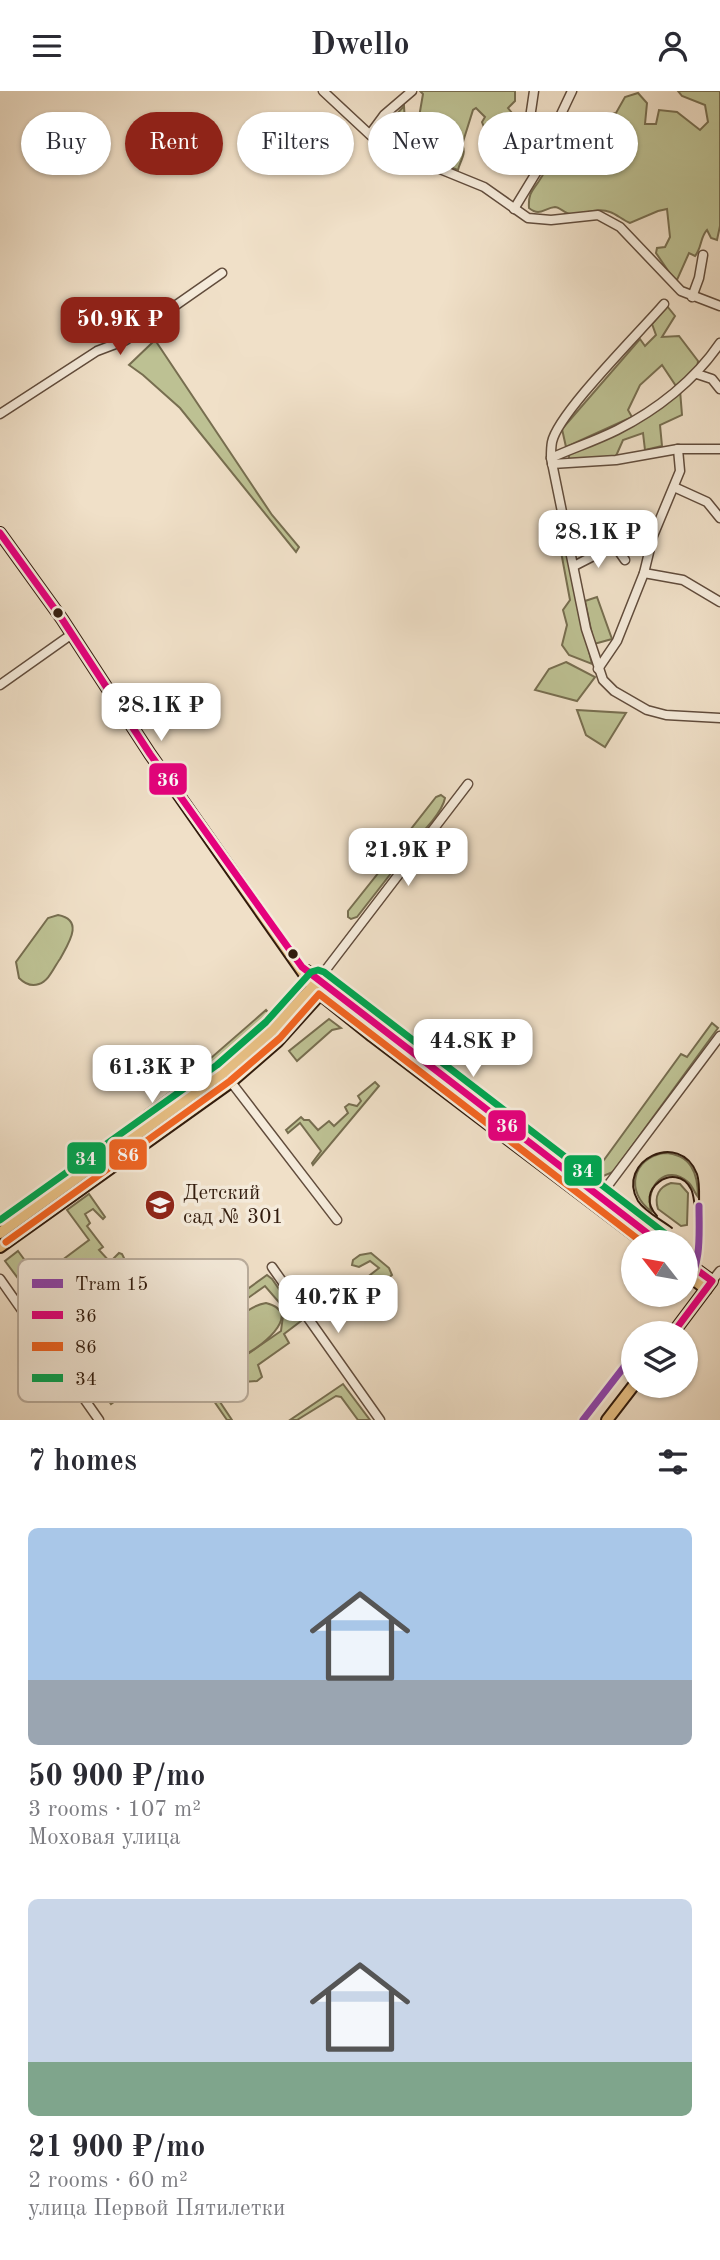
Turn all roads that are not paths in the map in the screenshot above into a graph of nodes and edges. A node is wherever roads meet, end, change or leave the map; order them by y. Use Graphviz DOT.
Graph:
graph roads {
  1 [pos="324,91"];
  2 [pos="412,91"];
  3 [pos="534,91"];
  4 [pos="572,91"];
  5 [pos="388,112"];
  6 [pos="531,112"];
  7 [pos="562,112"];
  8 [pos="368,132"];
  9 [pos="455,175"];
  10 [pos="534,175"];
  11 [pos="514,209"];
  12 [pos="703,255"];
  13 [pos="222,273"];
  14 [pos="692,297"];
  15 [pos="719,304"];
  16 [pos="664,305"];
  17 [pos="720,343"];
  18 [pos="697,374"];
  19 [pos="720,389"];
  20 [pos="0,414"];
  21 [pos="678,449"];
  22 [pos="720,449"];
  23 [pos="552,461"];
  24 [pos="674,487"];
  25 [pos="720,518"];
  26 [pos="0,533"];
  27 [pos="625,560"];
  28 [pos="574,566"];
  29 [pos="644,573"];
  30 [pos="720,602"];
  31 [pos="72,634"];
  32 [pos="598,669"];
  33 [pos="0,685"];
  34 [pos="720,718"];
  35 [pos="468,784"];
  36 [pos="320,984"];
  37 [pos="720,1036"];
  38 [pos="231,1081"];
  39 [pos="597,1200"];
  40 [pos="337,1220"];
  41 [pos="630,1230"];
  42 [pos="642,1230"];
  43 [pos="0,1233"];
  44 [pos="0,1247"];
  45 [pos="272,1267"];
  46 [pos="720,1271"];
  47 [pos="698,1274"];
  48 [pos="0,1279"];
  49 [pos="698,1280"];
  50 [pos="709,1285"];
  51 [pos="18,1305"];
  52 [pos="682,1321"];
  53 [pos="624,1398"];
  54 [pos="86,1402"];
  55 [pos="99,1420"];
  56 [pos="380,1420"];
  57 [pos="607,1420"];
  1 -- 8 [label="street"];
  2 -- 5 [label="street"];
  3 -- 6 [label="street"];
  4 -- 7 [label="street"];
  9 -- 11 [label="street"];
  10 -- 11 [label="street"];
  11 -- 14 [label="street"];
  12 -- 14 [label="street"];
  13 -- 20 [label="street"];
  14 -- 15 [label="street"];
  16 -- 23 [label="street"];
  17 -- 18 [label="street"];
  18 -- 19 [label="street"];
  18 -- 23 [label="street"];
  21 -- 22 [label="street"];
  21 -- 23 [label="street"];
  21 -- 24 [label="street"];
  23 -- 28 [label="street"];
  24 -- 25 [label="street"];
  24 -- 29 [label="street"];
  26 -- 31 [label="main road"];
  27 -- 28 [label="street"];
  28 -- 32 [label="street"];
  29 -- 30 [label="street"];
  29 -- 32 [label="street"];
  31 -- 33 [label="street"];
  31 -- 36 [label="main road"];
  32 -- 34 [label="street"];
  35 -- 36 [label="street"];
  36 -- 38 [label="main road"];
  36 -- 39 [label="main road"];
  36 -- 43 [label="main road"];
  37 -- 39 [label="street"];
  38 -- 40 [label="street"];
  38 -- 44 [label="main road"];
  39 -- 41 [label="main road"];
  39 -- 42 [label="main road"];
  45 -- 56 [label="street"];
  46 -- 50 [label="street"];
  47 -- 50 [label="main road"];
  48 -- 51 [label="street"];
  49 -- 50 [label="main road"];
  50 -- 52 [label="main road"];
  53 -- 57 [label="main road"];
  54 -- 55 [label="street"];
}
